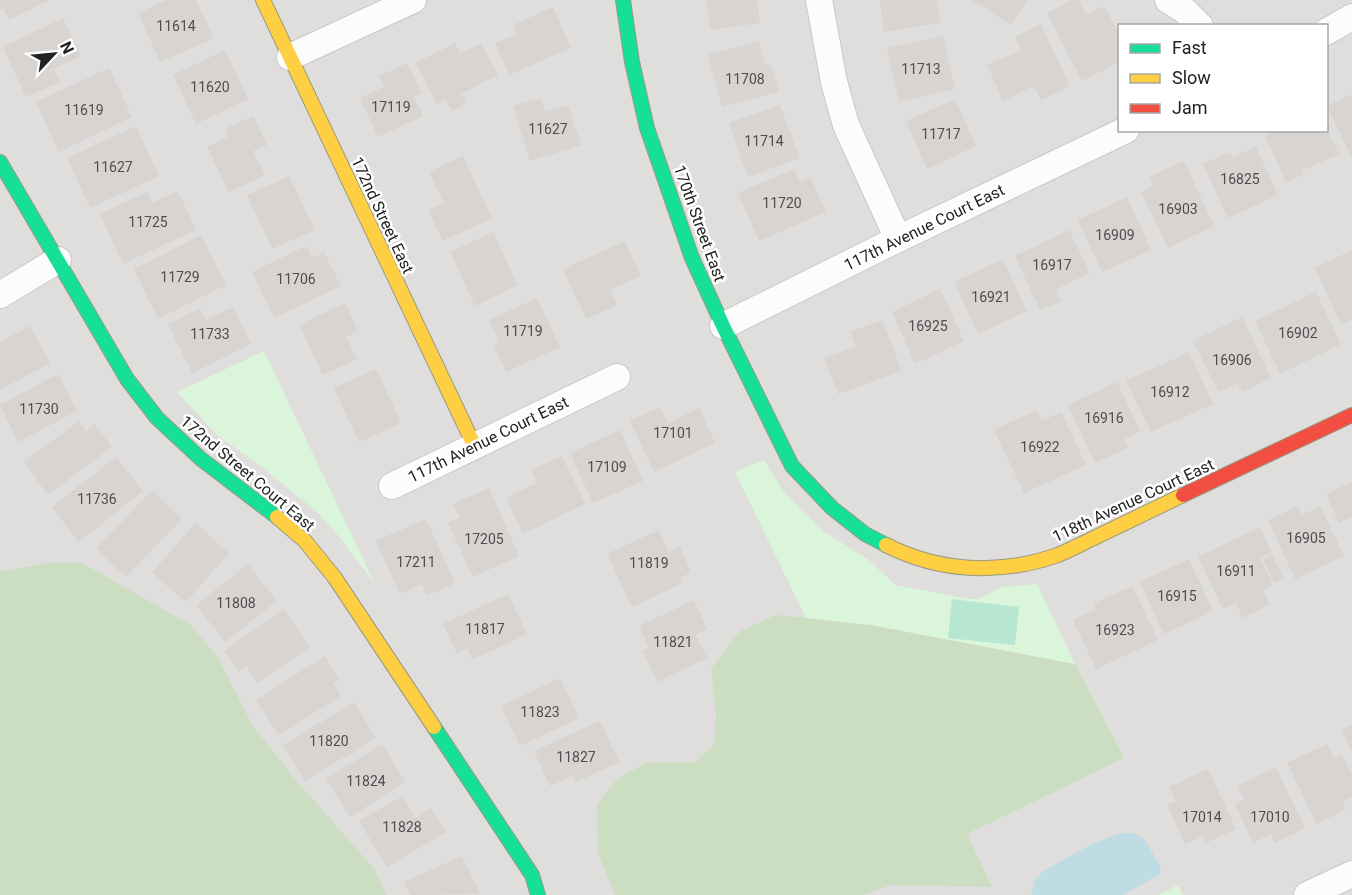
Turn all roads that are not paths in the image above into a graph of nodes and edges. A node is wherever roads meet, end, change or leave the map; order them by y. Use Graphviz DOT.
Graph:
graph roads {
  1 [pos="263,0"];
  2 [pos="413,0"];
  3 [pos="623,0"];
  4 [pos="819,0"];
  5 [pos="1168,0"];
  6 [pos="1352,16"];
  7 [pos="1198,24"];
  8 [pos="1328,31"];
  9 [pos="290,57"];
  10 [pos="1122,132"];
  11 [pos="0,162"];
  12 [pos="898,239"];
  13 [pos="58,260"];
  14 [pos="0,295"];
  15 [pos="723,326"];
  16 [pos="617,377"];
  17 [pos="1352,415"];
  18 [pos="474,445"];
  19 [pos="782,446"];
  20 [pos="392,486"];
  21 [pos="1352,874"];
  22 [pos="538,895"];
  23 [pos="1307,895"];
  1 -- 9 [label="street, 172nd Street East"];
  2 -- 9 [label="street"];
  3 -- 15 [label="street, 170th Street East"];
  4 -- 12 [label="street"];
  5 -- 7 [label="street"];
  6 -- 8 [label="street"];
  9 -- 18 [label="street, 172nd Street East"];
  10 -- 12 [label="street, 117th Avenue Court East"];
  11 -- 13 [label="street, 172nd Street Court East"];
  12 -- 15 [label="street, 117th Avenue Court East"];
  13 -- 14 [label="street"];
  13 -- 22 [label="street, 172nd Street Court East"];
  15 -- 19 [label="street, 170th Street East"];
  16 -- 18 [label="street, 117th Avenue Court East"];
  17 -- 19 [label="street, 118th Avenue Court East"];
  18 -- 20 [label="street, 117th Avenue Court East"];
  21 -- 23 [label="street"];
}
